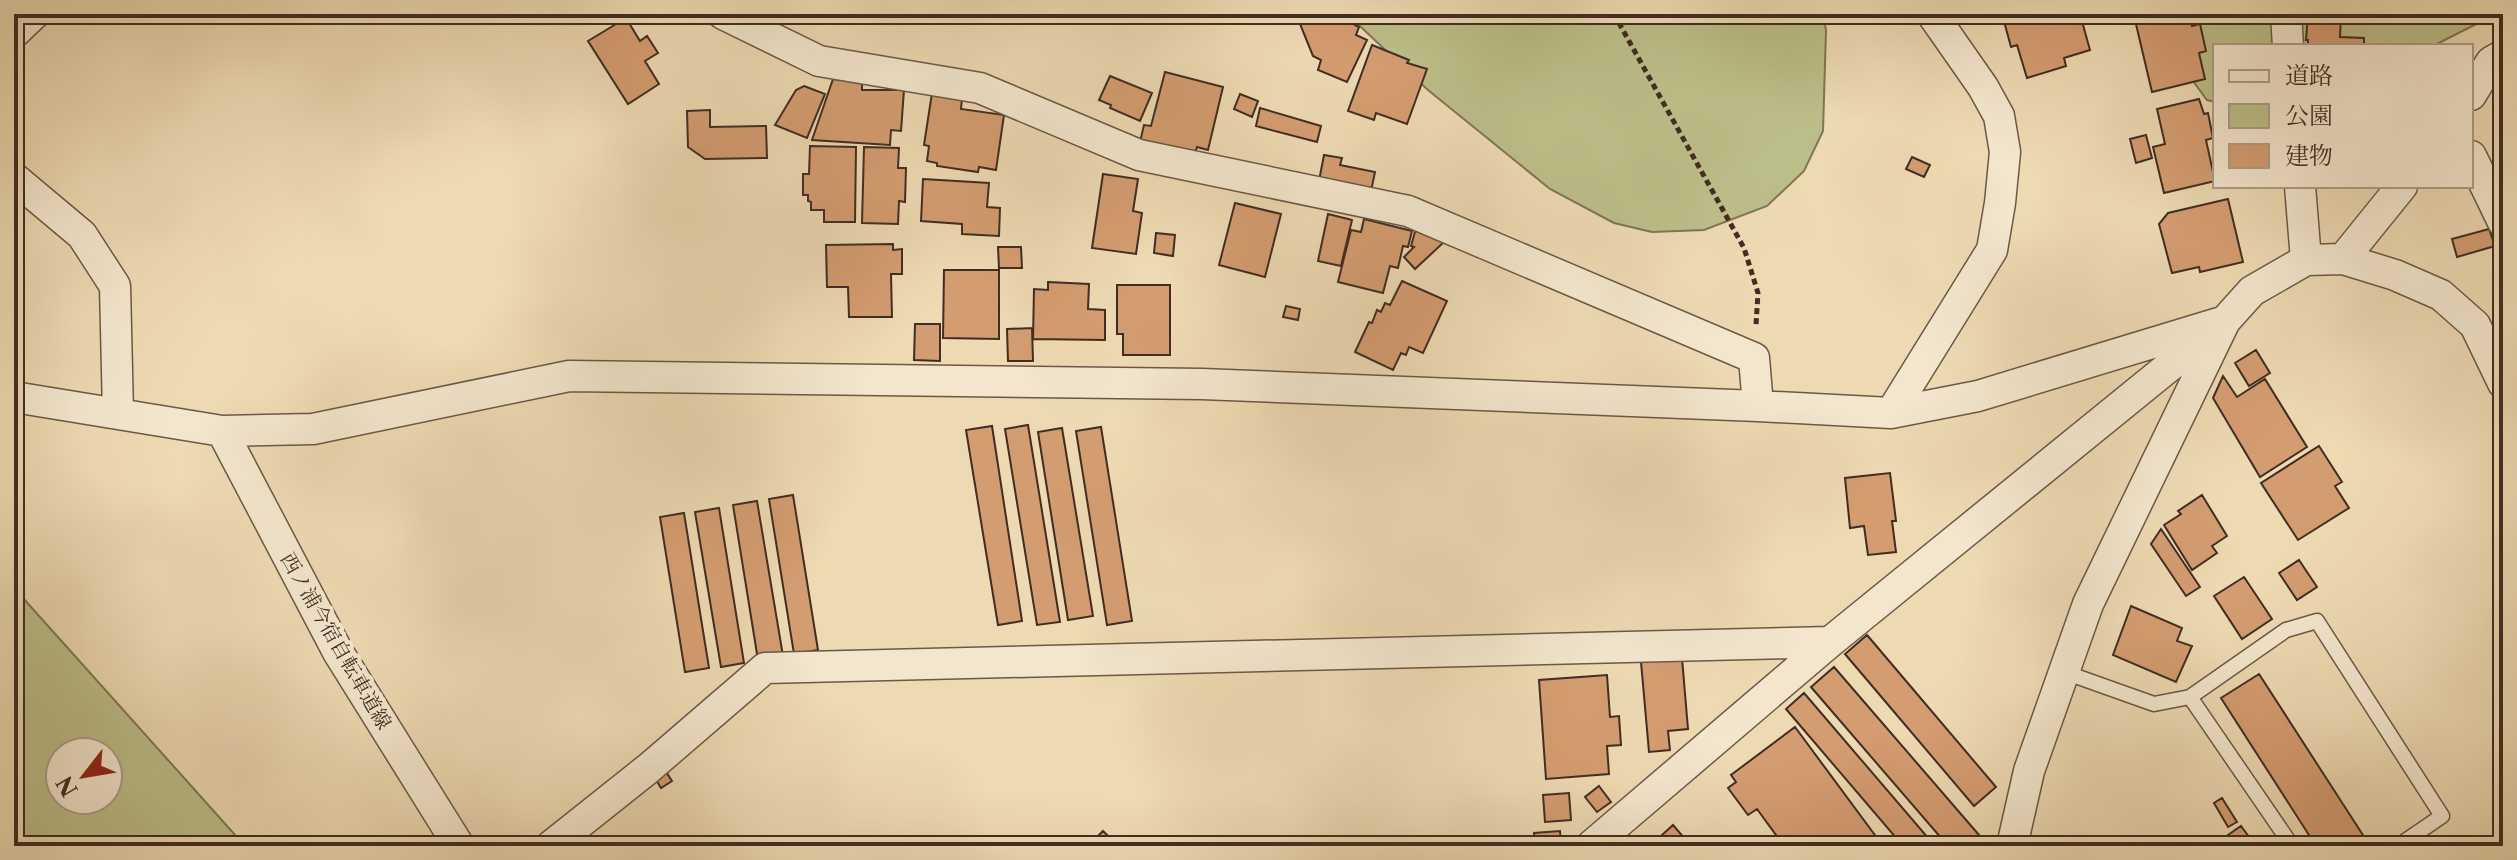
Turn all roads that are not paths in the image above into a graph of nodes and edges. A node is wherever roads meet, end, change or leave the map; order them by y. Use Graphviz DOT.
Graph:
graph roads {
  1 [pos="34,14"];
  2 [pos="723,14"];
  3 [pos="1932,14"];
  4 [pos="2286,14"];
  5 [pos="14,33"];
  6 [pos="2288,44"];
  7 [pos="2503,55"];
  8 [pos="2473,92"];
  9 [pos="2473,160"];
  10 [pos="14,178"];
  11 [pos="2300,188"];
  12 [pos="2400,188"];
  13 [pos="2503,222"];
  14 [pos="2343,259"];
  15 [pos="2306,260"];
  16 [pos="2225,321"];
  17 [pos="2503,383"];
  18 [pos="14,397"];
  19 [pos="1758,406"];
  20 [pos="1891,413"];
  21 [pos="118,414"];
  22 [pos="222,431"];
  23 [pos="1830,642"];
  24 [pos="2064,672"];
  25 [pos="2190,697"];
  26 [pos="459,846"];
  27 [pos="551,846"];
  28 [pos="1591,846"];
  29 [pos="2012,846"];
  30 [pos="2292,846"];
  31 [pos="2398,846"];
  1 -- 5 [label="street"];
  2 -- 19 [label="street"];
  3 -- 20 [label="street"];
  4 -- 6 [label="street"];
  7 -- 8 [label="street"];
  9 -- 13 [label="street"];
  10 -- 21 [label="street"];
  11 -- 15 [label="street"];
  12 -- 14 [label="street"];
  14 -- 15 [label="street"];
  14 -- 17 [label="street"];
  15 -- 16 [label="street"];
  16 -- 20 [label="street"];
  16 -- 23 [label="street"];
  16 -- 24 [label="street"];
  18 -- 21 [label="street"];
  19 -- 20 [label="street"];
  19 -- 22 [label="street"];
  21 -- 22 [label="street"];
  22 -- 26 [label="street, 西ノ浦今宿自転車道線"];
  23 -- 27 [label="street"];
  23 -- 28 [label="street"];
  24 -- 25 [label="lane"];
  24 -- 29 [label="street"];
  25 -- 30 [label="lane"];
  25 -- 31 [label="lane"];
}
